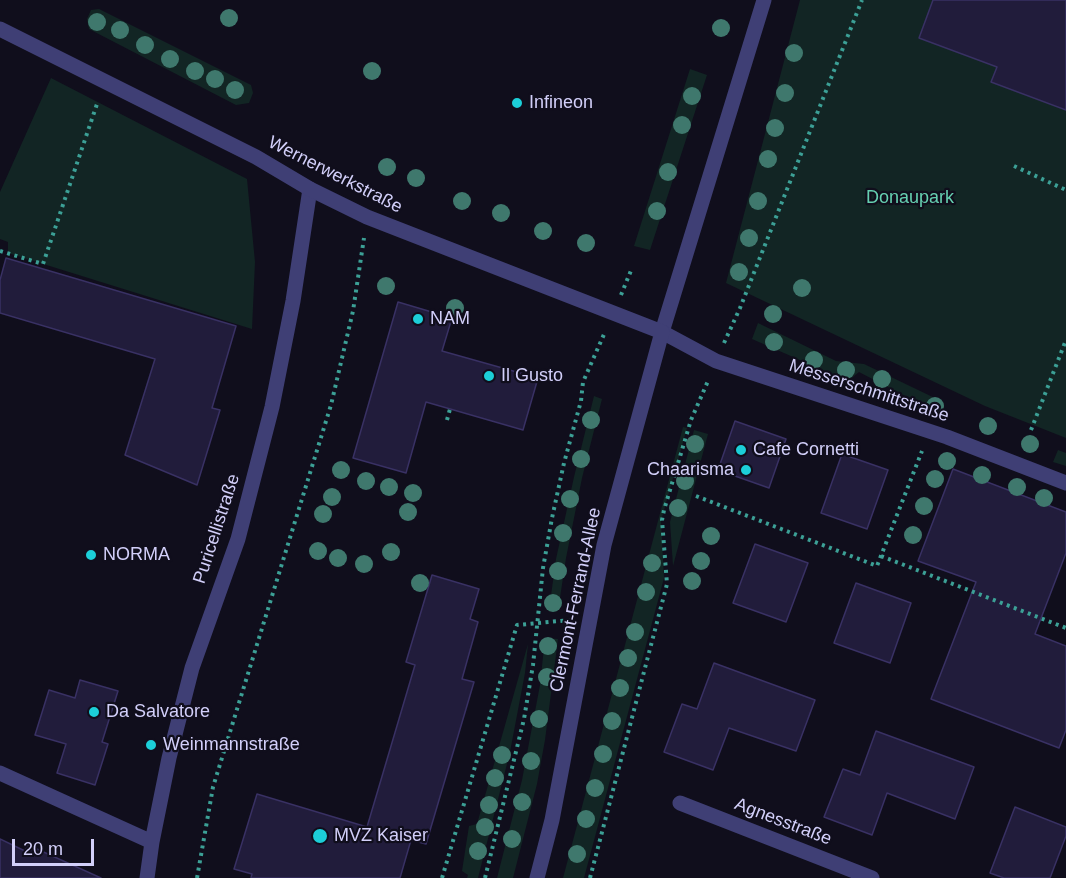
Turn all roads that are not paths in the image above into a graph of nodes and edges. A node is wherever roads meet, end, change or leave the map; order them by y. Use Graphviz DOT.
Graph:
graph roads {
  1 [pos="764,0"];
  2 [pos="0,30"];
  3 [pos="310,189"];
  4 [pos="662,333"];
  5 [pos="1066,483"];
  6 [pos="0,773"];
  7 [pos="680,803"];
  8 [pos="152,842"];
  9 [pos="147,878"];
  10 [pos="537,878"];
  11 [pos="872,878"];
  1 -- 4 [label="street, Clermont-Ferrand-Allee"];
  2 -- 3 [label="street, Wernerwerkstraße"];
  3 -- 4 [label="street, Wernerwerkstraße"];
  3 -- 8 [label="street, Puricellistraße"];
  4 -- 5 [label="street, Messerschmittstraße"];
  4 -- 10 [label="street, Clermont-Ferrand-Allee"];
  6 -- 8 [label="street"];
  7 -- 11 [label="street, Agnesstraße"];
  8 -- 9 [label="street, Puricellistraße"];
}
